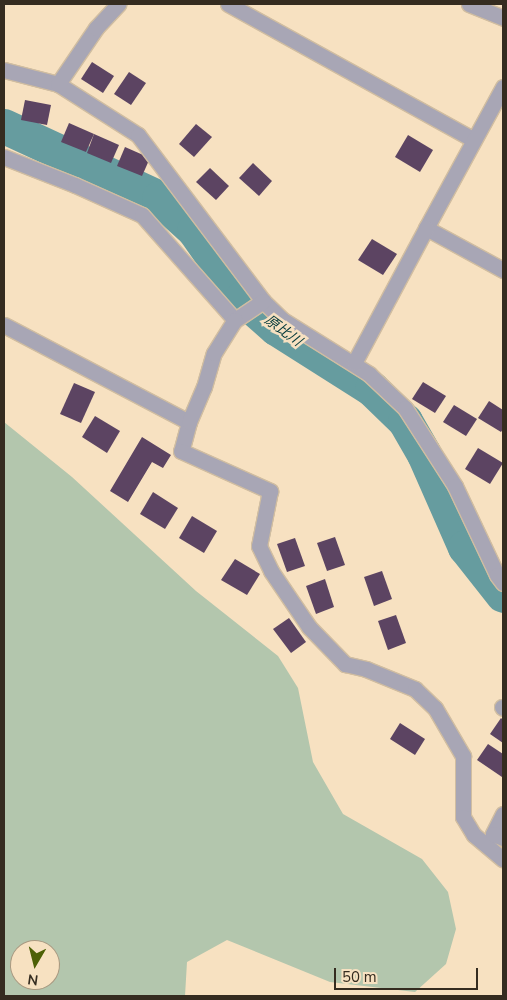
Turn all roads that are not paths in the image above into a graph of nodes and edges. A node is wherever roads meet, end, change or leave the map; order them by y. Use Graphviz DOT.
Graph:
graph roads {
  1 [pos="118,4"];
  2 [pos="228,4"];
  3 [pos="469,4"];
  4 [pos="503,18"];
  5 [pos="4,70"];
  6 [pos="58,84"];
  7 [pos="503,87"];
  8 [pos="474,138"];
  9 [pos="4,157"];
  10 [pos="426,228"];
  11 [pos="503,270"];
  12 [pos="263,301"];
  13 [pos="235,320"];
  14 [pos="4,325"];
  15 [pos="354,364"];
  16 [pos="189,422"];
  17 [pos="501,576"];
  18 [pos="503,814"];
  19 [pos="503,838"];
  20 [pos="503,859"];
  1 -- 6 [label="street"];
  2 -- 8 [label="street"];
  3 -- 4 [label="street"];
  5 -- 6 [label="street"];
  6 -- 12 [label="street"];
  7 -- 8 [label="street"];
  8 -- 10 [label="street"];
  9 -- 13 [label="street"];
  10 -- 11 [label="street"];
  10 -- 15 [label="street"];
  12 -- 13 [label="street"];
  12 -- 15 [label="street"];
  13 -- 16 [label="street"];
  14 -- 16 [label="street"];
  15 -- 17 [label="street"];
  16 -- 20 [label="street"];
  18 -- 19 [label="street"];
}
